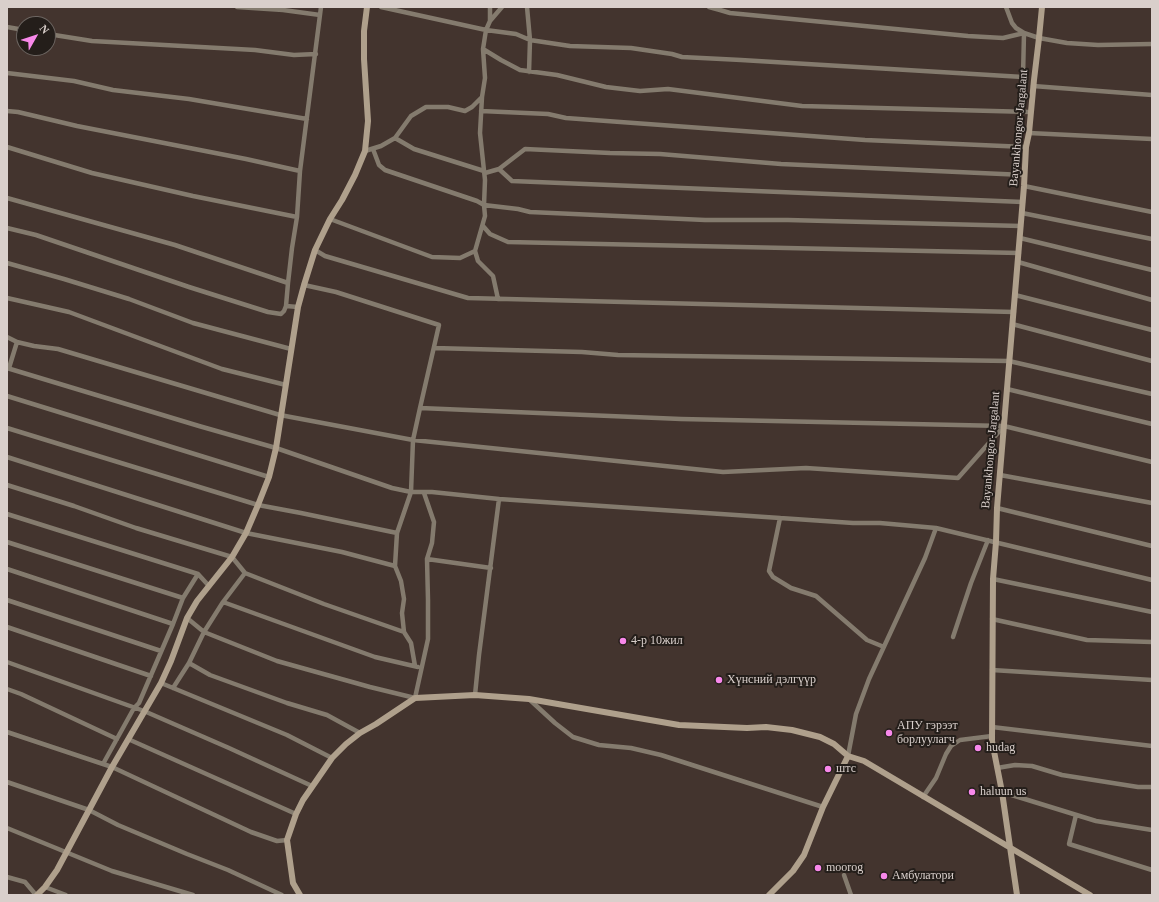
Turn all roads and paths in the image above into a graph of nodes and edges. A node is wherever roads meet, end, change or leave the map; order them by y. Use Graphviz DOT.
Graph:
graph roads {
  1 [pos="237,7"];
  2 [pos="321,7"];
  3 [pos="367,7"];
  4 [pos="382,7"];
  5 [pos="490,7"];
  6 [pos="502,7"];
  7 [pos="527,7"];
  8 [pos="709,7"];
  9 [pos="1006,7"];
  10 [pos="1042,7"];
  11 [pos="720,8"];
  12 [pos="320,15"];
  13 [pos="490,22"];
  14 [pos="486,30"];
  15 [pos="1024,33"];
  16 [pos="56,35"];
  17 [pos="1039,38"];
  18 [pos="530,40"];
  19 [pos="1152,44"];
  20 [pos="483,49"];
  21 [pos="316,54"];
  22 [pos="529,72"];
  23 [pos="7,73"];
  24 [pos="1024,77"];
  25 [pos="1033,83"];
  26 [pos="1152,94"];
  27 [pos="482,97"];
  28 [pos="7,111"];
  29 [pos="481,111"];
  30 [pos="1031,112"];
  31 [pos="307,119"];
  32 [pos="1029,133"];
  33 [pos="395,138"];
  34 [pos="1152,139"];
  35 [pos="7,147"];
  36 [pos="1026,147"];
  37 [pos="373,149"];
  38 [pos="365,151"];
  39 [pos="499,169"];
  40 [pos="300,171"];
  41 [pos="484,172"];
  42 [pos="1024,175"];
  43 [pos="1024,186"];
  44 [pos="7,198"];
  45 [pos="1023,202"];
  46 [pos="484,205"];
  47 [pos="1152,212"];
  48 [pos="1022,213"];
  49 [pos="297,218"];
  50 [pos="330,219"];
  51 [pos="483,226"];
  52 [pos="1021,226"];
  53 [pos="7,228"];
  54 [pos="1020,238"];
  55 [pos="1152,239"];
  56 [pos="314,250"];
  57 [pos="475,251"];
  58 [pos="1019,253"];
  59 [pos="1018,262"];
  60 [pos="7,263"];
  61 [pos="1152,270"];
  62 [pos="288,283"];
  63 [pos="304,285"];
  64 [pos="1015,295"];
  65 [pos="7,298"];
  66 [pos="498,299"];
  67 [pos="1152,300"];
  68 [pos="286,306"];
  69 [pos="298,307"];
  70 [pos="1014,312"];
  71 [pos="1012,324"];
  72 [pos="1152,330"];
  73 [pos="7,337"];
  74 [pos="17,342"];
  75 [pos="434,348"];
  76 [pos="290,349"];
  77 [pos="1009,361"];
  78 [pos="1152,361"];
  79 [pos="8,368"];
  80 [pos="286,385"];
  81 [pos="1007,389"];
  82 [pos="1152,394"];
  83 [pos="7,396"];
  84 [pos="420,408"];
  85 [pos="280,415"];
  86 [pos="1152,424"];
  87 [pos="1004,426"];
  88 [pos="7,428"];
  89 [pos="413,440"];
  90 [pos="276,448"];
  91 [pos="7,457"];
  92 [pos="1152,462"];
  93 [pos="1000,475"];
  94 [pos="269,476"];
  95 [pos="7,485"];
  96 [pos="411,492"];
  97 [pos="424,493"];
  98 [pos="499,499"];
  99 [pos="1152,504"];
  100 [pos="258,506"];
  101 [pos="997,508"];
  102 [pos="7,514"];
  103 [pos="780,518"];
  104 [pos="936,528"];
  105 [pos="397,532"];
  106 [pos="246,533"];
  107 [pos="988,540"];
  108 [pos="7,542"];
  109 [pos="996,542"];
  110 [pos="1152,546"];
  111 [pos="232,557"];
  112 [pos="427,559"];
  113 [pos="394,566"];
  114 [pos="491,568"];
  115 [pos="7,569"];
  116 [pos="245,573"];
  117 [pos="198,574"];
  118 [pos="993,579"];
  119 [pos="1152,580"];
  120 [pos="209,586"];
  121 [pos="183,598"];
  122 [pos="7,600"];
  123 [pos="223,602"];
  124 [pos="1152,612"];
  125 [pos="187,618"];
  126 [pos="992,618"];
  127 [pos="173,624"];
  128 [pos="7,628"];
  129 [pos="204,632"];
  130 [pos="404,632"];
  131 [pos="953,637"];
  132 [pos="1152,642"];
  133 [pos="884,647"];
  134 [pos="161,651"];
  135 [pos="7,662"];
  136 [pos="189,663"];
  137 [pos="415,666"];
  138 [pos="421,668"];
  139 [pos="992,670"];
  140 [pos="151,676"];
  141 [pos="1152,680"];
  142 [pos="161,683"];
  143 [pos="173,688"];
  144 [pos="7,689"];
  145 [pos="475,695"];
  146 [pos="415,698"];
  147 [pos="529,699"];
  148 [pos="134,708"];
  149 [pos="144,712"];
  150 [pos="992,727"];
  151 [pos="7,732"];
  152 [pos="360,733"];
  153 [pos="992,736"];
  154 [pos="116,739"];
  155 [pos="128,739"];
  156 [pos="1152,746"];
  157 [pos="848,756"];
  158 [pos="332,758"];
  159 [pos="103,764"];
  160 [pos="112,767"];
  161 [pos="997,768"];
  162 [pos="7,782"];
  163 [pos="312,786"];
  164 [pos="1152,787"];
  165 [pos="1002,792"];
  166 [pos="923,797"];
  167 [pos="823,807"];
  168 [pos="89,810"];
  169 [pos="296,814"];
  170 [pos="1076,815"];
  171 [pos="7,828"];
  172 [pos="1152,830"];
  173 [pos="288,840"];
  174 [pos="1010,848"];
  175 [pos="67,852"];
  176 [pos="1152,870"];
  177 [pos="844,875"];
  178 [pos="7,877"];
  179 [pos="45,887"];
  180 [pos="37,895"];
  181 [pos="66,895"];
  182 [pos="193,895"];
  183 [pos="282,895"];
  184 [pos="300,895"];
  185 [pos="768,895"];
  186 [pos="851,895"];
  187 [pos="1017,895"];
  188 [pos="1090,895"];
  1 -- 12 [label="street"];
  2 -- 12 [label="street"];
  3 -- 38 [label="street"];
  4 -- 14 [label="street"];
  5 -- 13 [label="street"];
  6 -- 13 [label="street"];
  7 -- 18 [label="street"];
  8 -- 11 [label="street"];
  9 -- 15 [label="street"];
  10 -- 17 [label="street, Bayankhongor-Jargalant"];
  11 -- 15 [label="street"];
  12 -- 21 [label="street"];
  13 -- 14 [label="street"];
  14 -- 18 [label="street"];
  14 -- 20 [label="street"];
  15 -- 17 [label="street"];
  15 -- 24 [label="street"];
  16 -- 21 [label="street"];
  17 -- 19 [label="street"];
  17 -- 25 [label="street, Bayankhongor-Jargalant"];
  18 -- 22 [label="street"];
  18 -- 24 [label="street"];
  20 -- 22 [label="street"];
  20 -- 27 [label="street"];
  21 -- 31 [label="street"];
  22 -- 30 [label="street"];
  23 -- 31 [label="street"];
  24 -- 25 [label="street"];
  25 -- 26 [label="street"];
  25 -- 30 [label="street, Bayankhongor-Jargalant"];
  27 -- 29 [label="street"];
  27 -- 33 [label="street"];
  28 -- 40 [label="street"];
  29 -- 36 [label="street"];
  29 -- 41 [label="street"];
  30 -- 32 [label="street, Bayankhongor-Jargalant"];
  31 -- 40 [label="street"];
  32 -- 34 [label="street"];
  32 -- 36 [label="street, Bayankhongor-Jargalant"];
  33 -- 37 [label="street"];
  33 -- 41 [label="street"];
  35 -- 49 [label="street"];
  36 -- 42 [label="street, Bayankhongor-Jargalant"];
  37 -- 38 [label="street"];
  37 -- 46 [label="street"];
  38 -- 50 [label="street"];
  39 -- 41 [label="street"];
  39 -- 42 [label="street"];
  39 -- 45 [label="street"];
  40 -- 49 [label="street"];
  41 -- 46 [label="street"];
  42 -- 43 [label="street, Bayankhongor-Jargalant"];
  43 -- 45 [label="street, Bayankhongor-Jargalant"];
  43 -- 47 [label="street"];
  44 -- 62 [label="street"];
  45 -- 48 [label="street, Bayankhongor-Jargalant"];
  46 -- 51 [label="street"];
  46 -- 52 [label="street"];
  48 -- 52 [label="street, Bayankhongor-Jargalant"];
  48 -- 55 [label="street"];
  49 -- 62 [label="street"];
  50 -- 56 [label="street"];
  50 -- 57 [label="street"];
  51 -- 57 [label="street"];
  51 -- 58 [label="street"];
  52 -- 54 [label="street, Bayankhongor-Jargalant"];
  53 -- 68 [label="street"];
  54 -- 58 [label="street, Bayankhongor-Jargalant"];
  54 -- 61 [label="street"];
  56 -- 63 [label="street"];
  56 -- 66 [label="street"];
  57 -- 66 [label="street"];
  58 -- 59 [label="street, Bayankhongor-Jargalant"];
  59 -- 64 [label="street, Bayankhongor-Jargalant"];
  59 -- 67 [label="street"];
  60 -- 76 [label="street"];
  62 -- 68 [label="street"];
  63 -- 69 [label="street"];
  63 -- 75 [label="street"];
  64 -- 70 [label="street, Bayankhongor-Jargalant"];
  64 -- 72 [label="street"];
  65 -- 80 [label="street"];
  66 -- 70 [label="street"];
  68 -- 69 [label="street"];
  69 -- 76 [label="street"];
  70 -- 71 [label="street, Bayankhongor-Jargalant"];
  71 -- 77 [label="street, Bayankhongor-Jargalant"];
  71 -- 78 [label="street"];
  73 -- 74 [label="street"];
  74 -- 79 [label="street"];
  74 -- 85 [label="street"];
  75 -- 77 [label="street"];
  75 -- 84 [label="street"];
  76 -- 80 [label="street"];
  77 -- 81 [label="street, Bayankhongor-Jargalant"];
  77 -- 82 [label="street"];
  79 -- 90 [label="street"];
  80 -- 85 [label="street"];
  81 -- 86 [label="street"];
  81 -- 87 [label="street, Bayankhongor-Jargalant"];
  83 -- 94 [label="street"];
  84 -- 87 [label="street"];
  84 -- 89 [label="street"];
  85 -- 89 [label="street"];
  85 -- 90 [label="street"];
  87 -- 89 [label="street"];
  87 -- 92 [label="street"];
  87 -- 93 [label="street, Bayankhongor-Jargalant"];
  88 -- 100 [label="street"];
  89 -- 96 [label="street"];
  90 -- 94 [label="street"];
  90 -- 96 [label="street"];
  91 -- 106 [label="street"];
  93 -- 99 [label="street"];
  93 -- 101 [label="street, Bayankhongor-Jargalant"];
  94 -- 100 [label="street"];
  95 -- 111 [label="street"];
  96 -- 97 [label="street"];
  96 -- 105 [label="street"];
  97 -- 98 [label="street"];
  97 -- 112 [label="street"];
  98 -- 103 [label="street"];
  98 -- 114 [label="street"];
  100 -- 105 [label="street"];
  100 -- 106 [label="street"];
  101 -- 109 [label="street, Bayankhongor-Jargalant"];
  101 -- 110 [label="street"];
  102 -- 117 [label="street"];
  103 -- 104 [label="street"];
  103 -- 133 [label="street"];
  104 -- 107 [label="street"];
  104 -- 133 [label="street"];
  105 -- 113 [label="street"];
  106 -- 111 [label="street"];
  106 -- 113 [label="street"];
  107 -- 109 [label="street"];
  107 -- 131 [label="street"];
  108 -- 121 [label="street"];
  109 -- 118 [label="street, Bayankhongor-Jargalant"];
  109 -- 119 [label="street"];
  111 -- 116 [label="street"];
  111 -- 120 [label="street"];
  112 -- 114 [label="street"];
  112 -- 138 [label="street"];
  113 -- 130 [label="street"];
  114 -- 145 [label="street"];
  115 -- 127 [label="street"];
  116 -- 123 [label="street"];
  116 -- 130 [label="street"];
  117 -- 120 [label="street"];
  117 -- 121 [label="street"];
  118 -- 124 [label="street"];
  118 -- 126 [label="street, Bayankhongor-Jargalant"];
  120 -- 125 [label="street"];
  121 -- 127 [label="street"];
  122 -- 134 [label="street"];
  123 -- 129 [label="street"];
  123 -- 137 [label="street"];
  125 -- 129 [label="street"];
  125 -- 142 [label="street"];
  126 -- 132 [label="street"];
  126 -- 139 [label="street, Bayankhongor-Jargalant"];
  127 -- 134 [label="street"];
  128 -- 140 [label="street"];
  129 -- 136 [label="street"];
  129 -- 146 [label="street"];
  130 -- 137 [label="street"];
  133 -- 157 [label="street"];
  134 -- 140 [label="street"];
  135 -- 148 [label="street"];
  136 -- 143 [label="street"];
  136 -- 152 [label="street"];
  137 -- 138 [label="street"];
  138 -- 146 [label="street"];
  139 -- 141 [label="street"];
  139 -- 150 [label="street, Bayankhongor-Jargalant"];
  140 -- 148 [label="street"];
  142 -- 143 [label="street"];
  142 -- 149 [label="street"];
  143 -- 158 [label="street"];
  144 -- 154 [label="street"];
  145 -- 146 [label="street"];
  145 -- 147 [label="street"];
  146 -- 152 [label="street"];
  147 -- 157 [label="street"];
  147 -- 167 [label="street"];
  148 -- 149 [label="street"];
  148 -- 154 [label="street"];
  149 -- 155 [label="street"];
  149 -- 163 [label="street"];
  150 -- 153 [label="street, Bayankhongor-Jargalant"];
  150 -- 156 [label="street"];
  151 -- 159 [label="street"];
  152 -- 158 [label="street"];
  153 -- 161 [label="street, Bayankhongor-Jargalant"];
  153 -- 166 [label="street"];
  154 -- 159 [label="street"];
  155 -- 160 [label="street"];
  155 -- 169 [label="street"];
  157 -- 166 [label="street"];
  157 -- 167 [label="street"];
  158 -- 163 [label="street"];
  159 -- 160 [label="street"];
  160 -- 168 [label="street"];
  160 -- 173 [label="street"];
  161 -- 164 [label="street"];
  161 -- 165 [label="street, Bayankhongor-Jargalant"];
  162 -- 168 [label="street"];
  163 -- 169 [label="street"];
  165 -- 170 [label="street"];
  165 -- 174 [label="street, Bayankhongor-Jargalant"];
  166 -- 174 [label="street"];
  167 -- 185 [label="street"];
  168 -- 175 [label="street"];
  168 -- 183 [label="street"];
  169 -- 173 [label="street"];
  170 -- 172 [label="street"];
  170 -- 176 [label="street"];
  171 -- 175 [label="street"];
  173 -- 184 [label="street"];
  174 -- 187 [label="street, Bayankhongor-Jargalant"];
  174 -- 188 [label="street"];
  175 -- 179 [label="street"];
  175 -- 182 [label="street"];
  177 -- 186 [label="street"];
  178 -- 180 [label="street"];
  179 -- 180 [label="street"];
  179 -- 181 [label="street"];
}
